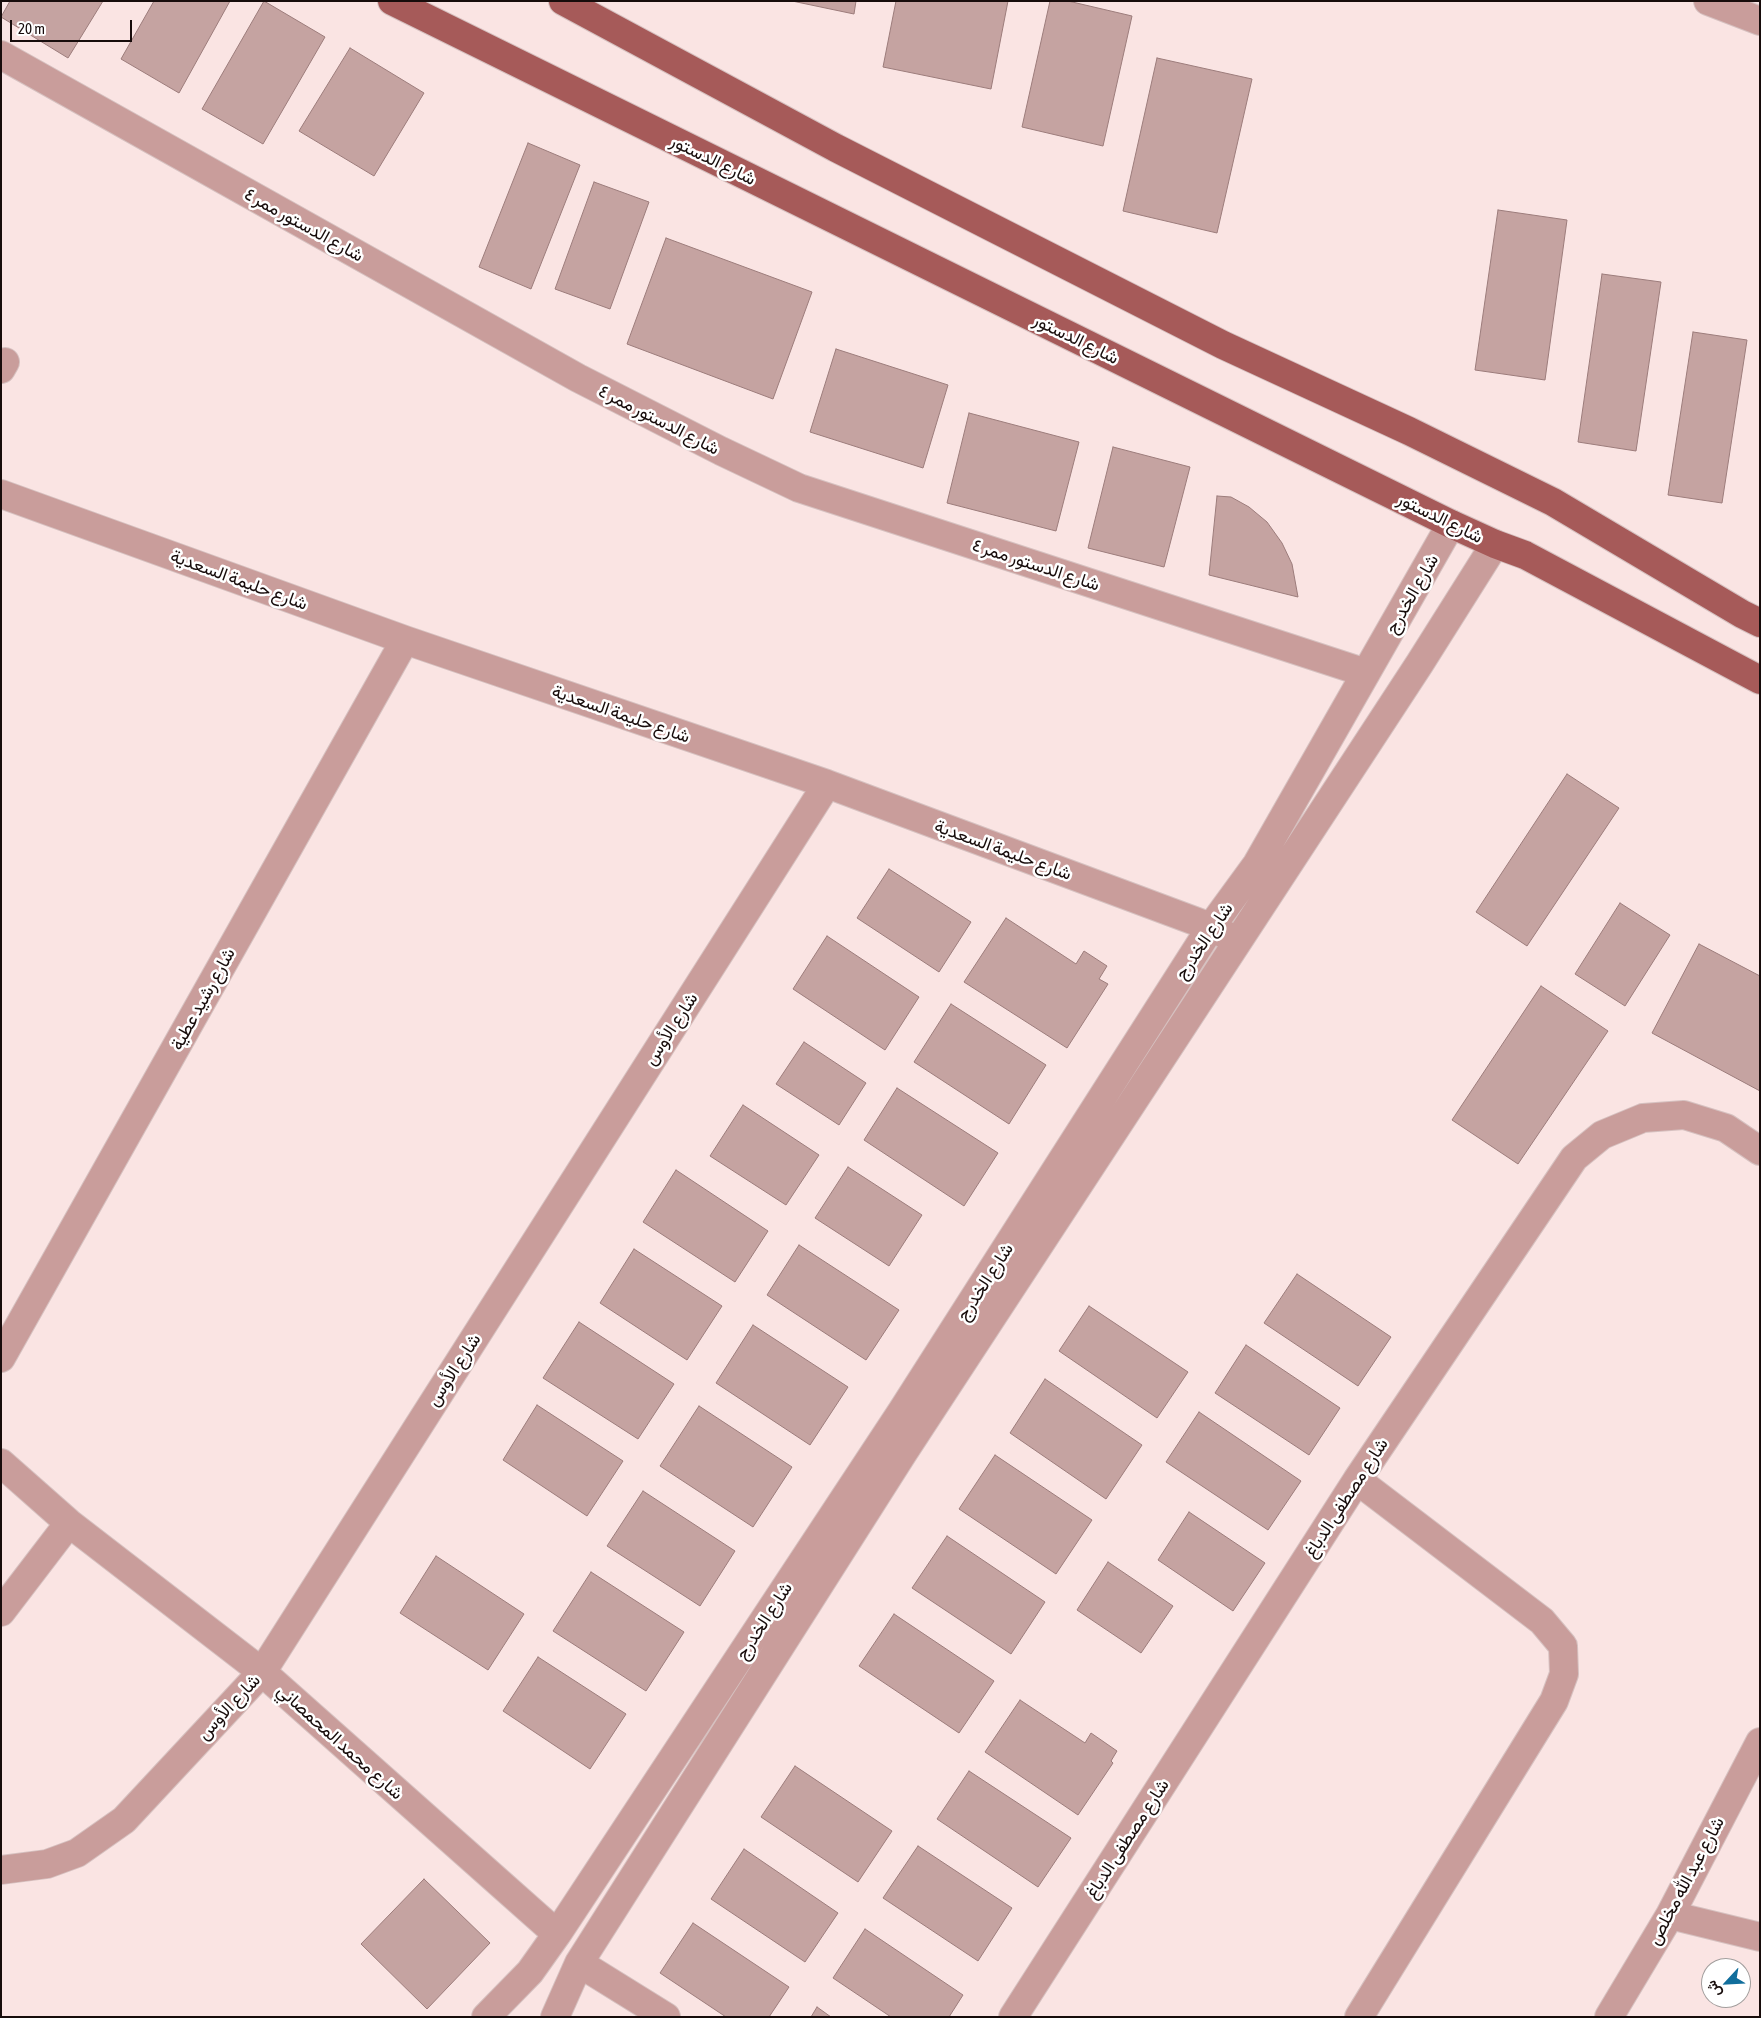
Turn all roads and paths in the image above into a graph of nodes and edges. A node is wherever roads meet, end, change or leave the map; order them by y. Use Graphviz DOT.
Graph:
graph roads {
  1 [pos="392,1"];
  2 [pos="563,1"];
  3 [pos="1708,1"];
  4 [pos="1760,21"];
  5 [pos="1,55"];
  6 [pos="1,494"];
  7 [pos="1451,524"];
  8 [pos="1495,544"];
  9 [pos="1760,623"];
  10 [pos="405,640"];
  11 [pos="1366,673"];
  12 [pos="1760,680"];
  13 [pos="827,784"];
  14 [pos="1211,927"];
  15 [pos="1239,941"];
  16 [pos="1760,1151"];
  17 [pos="1,1358"];
  18 [pos="1,1463"];
  19 [pos="1357,1480"];
  20 [pos="69,1523"];
  21 [pos="1,1612"];
  22 [pos="262,1672"];
  23 [pos="1760,1742"];
  24 [pos="1,1870"];
  25 [pos="1670,1915"];
  26 [pos="557,1934"];
  27 [pos="1760,1937"];
  28 [pos="579,1964"];
  29 [pos="486,2017"];
  30 [pos="555,2017"];
  31 [pos="666,2017"];
  32 [pos="1013,2017"];
  33 [pos="1359,2017"];
  34 [pos="1609,2017"];
  1 -- 7 [label="main road, شارع الدستور"];
  2 -- 9 [label="main road"];
  3 -- 4 [label="street"];
  5 -- 11 [label="street, شارع الدستور ممر ٤"];
  6 -- 10 [label="street, شارع حليمة السعدية"];
  7 -- 8 [label="main road, شارع الدستور"];
  7 -- 11 [label="street, شارع الخدرج"];
  8 -- 12 [label="main road, شارع الدستور"];
  8 -- 15 [label="street, شارع الخدرج"];
  10 -- 13 [label="street, شارع حليمة السعدية"];
  10 -- 17 [label="street, شارع رشيد عطية"];
  11 -- 14 [label="street, شارع الخدرج"];
  13 -- 14 [label="street, شارع حليمة السعدية"];
  13 -- 22 [label="street, شارع الأوس"];
  14 -- 15 [label="street, شارع حليمة السعدية"];
  14 -- 26 [label="street, شارع الخدرج"];
  15 -- 28 [label="street, شارع الخدرج"];
  16 -- 19 [label="street, شارع مصطفى الدباغ"];
  18 -- 20 [label="street, شارع محمد المحمصاني"];
  19 -- 32 [label="street, شارع مصطفى الدباغ"];
  19 -- 33 [label="street"];
  20 -- 21 [label="street"];
  20 -- 22 [label="street, شارع محمد المحمصاني"];
  22 -- 24 [label="street, شارع الأوس"];
  22 -- 26 [label="street, شارع محمد المحمصاني"];
  23 -- 25 [label="street, شارع عبد الله مخلص"];
  25 -- 27 [label="street"];
  25 -- 34 [label="street, شارع عبد الله مخلص"];
  26 -- 29 [label="street, شارع الخدرج"];
  28 -- 30 [label="street, شارع الخدرج"];
  28 -- 31 [label="street"];
}
